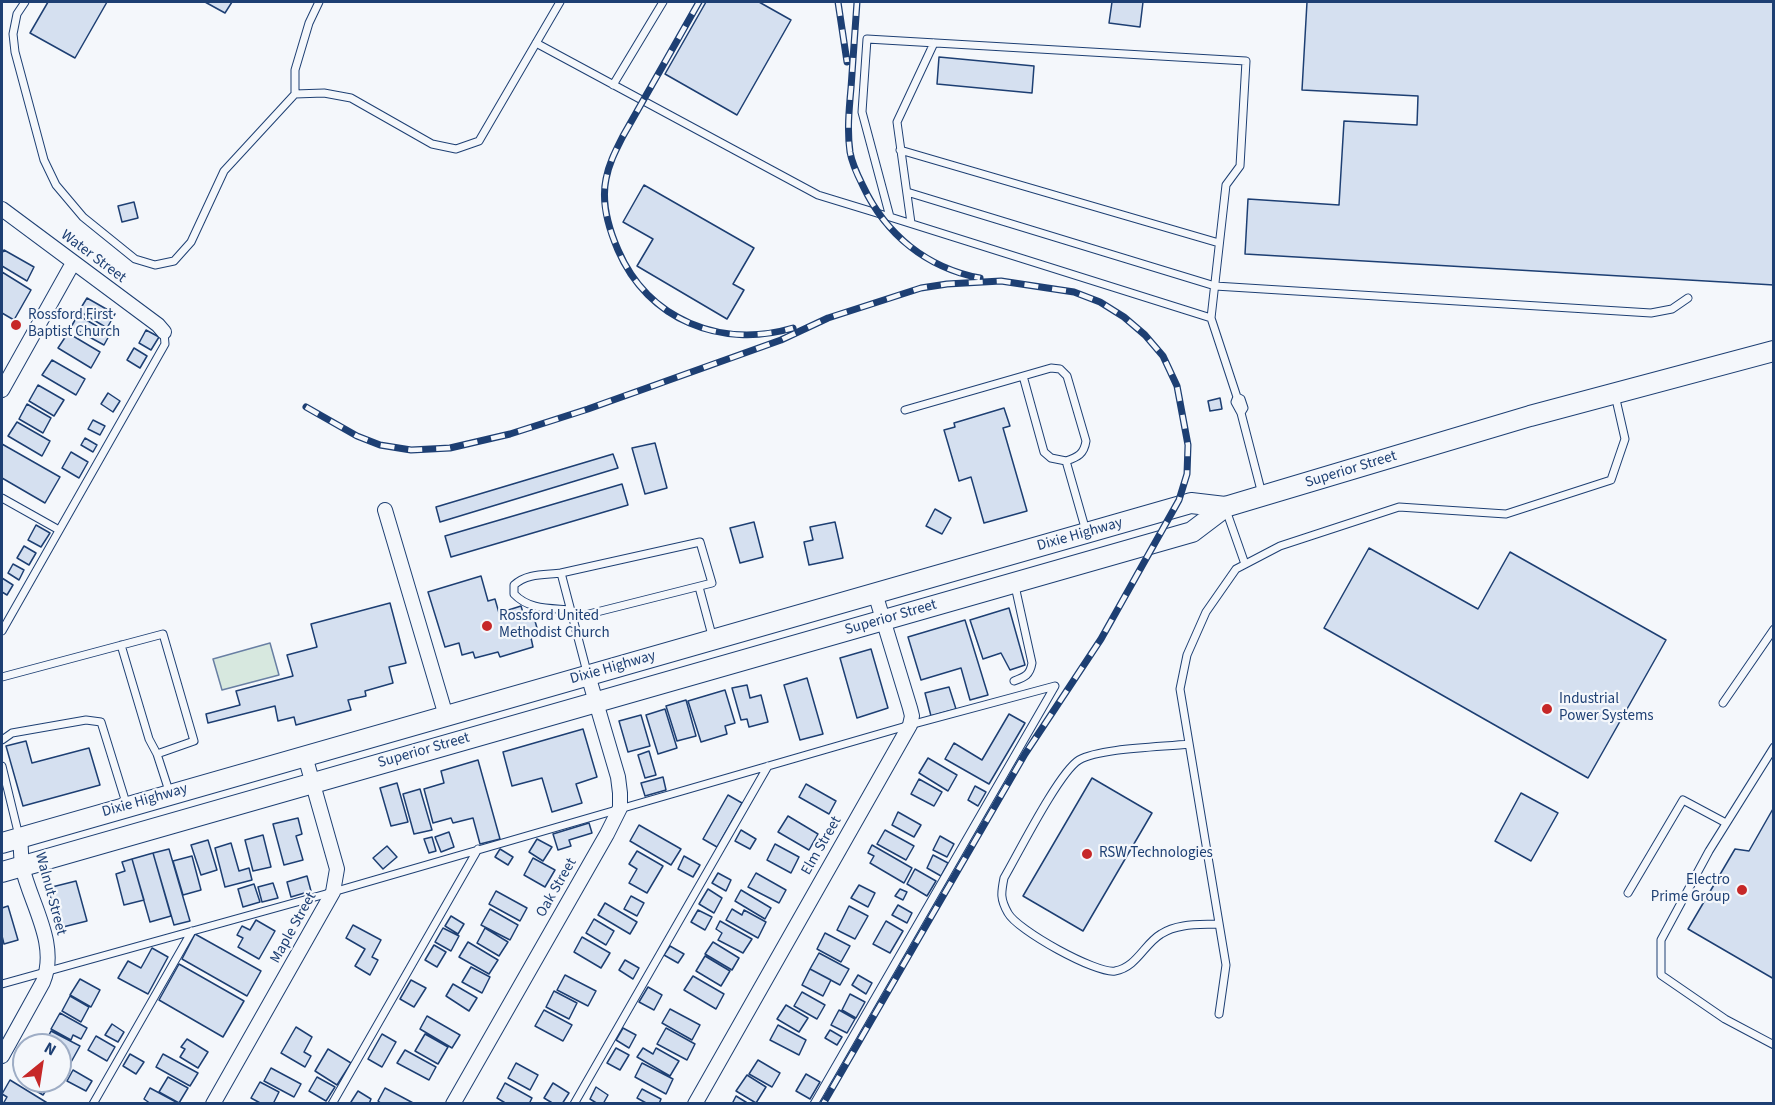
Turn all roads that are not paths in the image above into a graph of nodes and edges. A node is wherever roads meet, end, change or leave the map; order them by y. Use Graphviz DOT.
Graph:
graph roads {
  1 [pos="25,2"];
  2 [pos="319,2"];
  3 [pos="560,2"];
  4 [pos="663,2"];
  5 [pos="536,43"];
  6 [pos="934,43"];
  7 [pos="613,85"];
  8 [pos="295,94"];
  9 [pos="900,150"];
  10 [pos="907,192"];
  11 [pos="2,208"];
  12 [pos="890,217"];
  13 [pos="911,223"];
  14 [pos="1219,243"];
  15 [pos="73,263"];
  16 [pos="1215,286"];
  17 [pos="1688,298"];
  18 [pos="1211,318"];
  19 [pos="164,332"];
  20 [pos="1773,351"];
  21 [pos="1023,376"];
  22 [pos="2,390"];
  23 [pos="1615,393"];
  24 [pos="904,410"];
  25 [pos="1066,461"];
  26 [pos="1263,496"];
  27 [pos="2,498"];
  28 [pos="1225,507"];
  29 [pos="385,510"];
  30 [pos="59,530"];
  31 [pos="1086,533"];
  32 [pos="1093,561"];
  33 [pos="1245,564"];
  34 [pos="561,573"];
  35 [pos="1014,583"];
  36 [pos="699,587"];
  37 [pos="875,593"];
  38 [pos="571,610"];
  39 [pos="573,618"];
  40 [pos="883,621"];
  41 [pos="1773,629"];
  42 [pos="2,631"];
  43 [pos="713,639"];
  44 [pos="122,645"];
  45 [pos="588,675"];
  46 [pos="2,677"];
  47 [pos="1014,681"];
  48 [pos="596,702"];
  49 [pos="1723,703"];
  50 [pos="446,716"];
  51 [pos="910,725"];
  52 [pos="2,740"];
  53 [pos="1189,744"];
  54 [pos="1773,747"];
  55 [pos="157,754"];
  56 [pos="305,756"];
  57 [pos="2,766"];
  58 [pos="768,766"];
  59 [pos="313,783"];
  60 [pos="170,794"];
  61 [pos="127,806"];
  62 [pos="620,808"];
  63 [pos="1726,823"];
  64 [pos="11,840"];
  65 [pos="478,849"];
  66 [pos="22,866"];
  67 [pos="2,872"];
  68 [pos="333,892"];
  69 [pos="1628,893"];
  70 [pos="1219,924"];
  71 [pos="192,931"];
  72 [pos="48,971"];
  73 [pos="2,984"];
  74 [pos="1219,1014"];
  75 [pos="1773,1045"];
  76 [pos="2,1056"];
  77 [pos="93,1104"];
  78 [pos="213,1104"];
  79 [pos="332,1104"];
  80 [pos="453,1104"];
  81 [pos="574,1104"];
  82 [pos="695,1104"];
  83 [pos="814,1104"];
  1 -- 8 [label="lane"];
  2 -- 8 [label="lane"];
  3 -- 5 [label="lane"];
  4 -- 7 [label="lane"];
  5 -- 7 [label="lane"];
  5 -- 8 [label="lane"];
  6 -- 9 [label="lane"];
  6 -- 12 [label="lane"];
  6 -- 14 [label="lane"];
  7 -- 12 [label="lane"];
  9 -- 10 [label="lane"];
  9 -- 14 [label="lane"];
  10 -- 13 [label="lane"];
  10 -- 16 [label="lane"];
  11 -- 15 [label="street, Water Street"];
  12 -- 13 [label="lane"];
  13 -- 18 [label="lane"];
  14 -- 16 [label="lane"];
  15 -- 19 [label="street, Water Street"];
  15 -- 22 [label="street"];
  16 -- 17 [label="lane"];
  16 -- 18 [label="lane"];
  18 -- 26 [label="lane"];
  19 -- 30 [label="lane"];
  20 -- 23 [label="main road, Superior Street"];
  21 -- 24 [label="lane"];
  21 -- 25 [label="lane"];
  21 -- 25 [label="lane"];
  23 -- 26 [label="main road, Superior Street"];
  23 -- 33 [label="lane"];
  25 -- 31 [label="lane"];
  26 -- 28 [label="main road, Superior Street"];
  27 -- 30 [label="lane"];
  28 -- 31 [label="main road, Dixie Highway"];
  28 -- 32 [label="main road, Superior Street"];
  28 -- 33 [label="lane"];
  29 -- 50 [label="street"];
  30 -- 42 [label="lane"];
  31 -- 32 [label="main road"];
  31 -- 37 [label="main road, Dixie Highway"];
  32 -- 35 [label="main road, Superior Street"];
  33 -- 53 [label="lane"];
  34 -- 36 [label="lane"];
  34 -- 38 [label="lane"];
  34 -- 38 [label="lane"];
  35 -- 40 [label="main road, Superior Street"];
  35 -- 47 [label="lane"];
  36 -- 39 [label="lane"];
  36 -- 43 [label="lane"];
  37 -- 40 [label="street"];
  37 -- 43 [label="main road, Dixie Highway"];
  38 -- 39 [label="lane"];
  39 -- 45 [label="lane"];
  40 -- 48 [label="main road, Superior Street"];
  40 -- 51 [label="street"];
  41 -- 49 [label="lane"];
  43 -- 45 [label="main road, Dixie Highway"];
  44 -- 46 [label="lane"];
  44 -- 55 [label="lane"];
  44 -- 55 [label="lane"];
  45 -- 48 [label="street, Oak Street"];
  45 -- 50 [label="main road, Dixie Highway"];
  48 -- 59 [label="main road, Superior Street"];
  48 -- 62 [label="street, Oak Street"];
  50 -- 56 [label="main road, Dixie Highway"];
  51 -- 58 [label="lane"];
  51 -- 82 [label="street, Elm Street"];
  51 -- 83 [label="lane"];
  52 -- 61 [label="lane"];
  53 -- 70 [label="lane"];
  53 -- 70 [label="lane"];
  54 -- 63 [label="lane"];
  55 -- 60 [label="lane"];
  56 -- 59 [label="street, Maple Street"];
  56 -- 60 [label="main road, Dixie Highway"];
  57 -- 64 [label="lane"];
  58 -- 62 [label="lane"];
  58 -- 81 [label="lane"];
  59 -- 66 [label="main road, Superior Street"];
  59 -- 68 [label="street, Maple Street"];
  60 -- 61 [label="main road, Dixie Highway"];
  61 -- 64 [label="main road, Dixie Highway"];
  62 -- 65 [label="lane"];
  62 -- 80 [label="street, Oak Street"];
  63 -- 69 [label="lane"];
  63 -- 75 [label="lane"];
  64 -- 66 [label="street, Walnut Street"];
  65 -- 68 [label="lane"];
  65 -- 79 [label="lane"];
  66 -- 67 [label="main road, Superior Street"];
  66 -- 72 [label="street, Walnut Street"];
  68 -- 71 [label="lane"];
  68 -- 78 [label="street, Maple Street"];
  70 -- 74 [label="lane"];
  71 -- 72 [label="lane"];
  71 -- 77 [label="lane"];
  72 -- 73 [label="lane"];
  72 -- 76 [label="street"];
}
